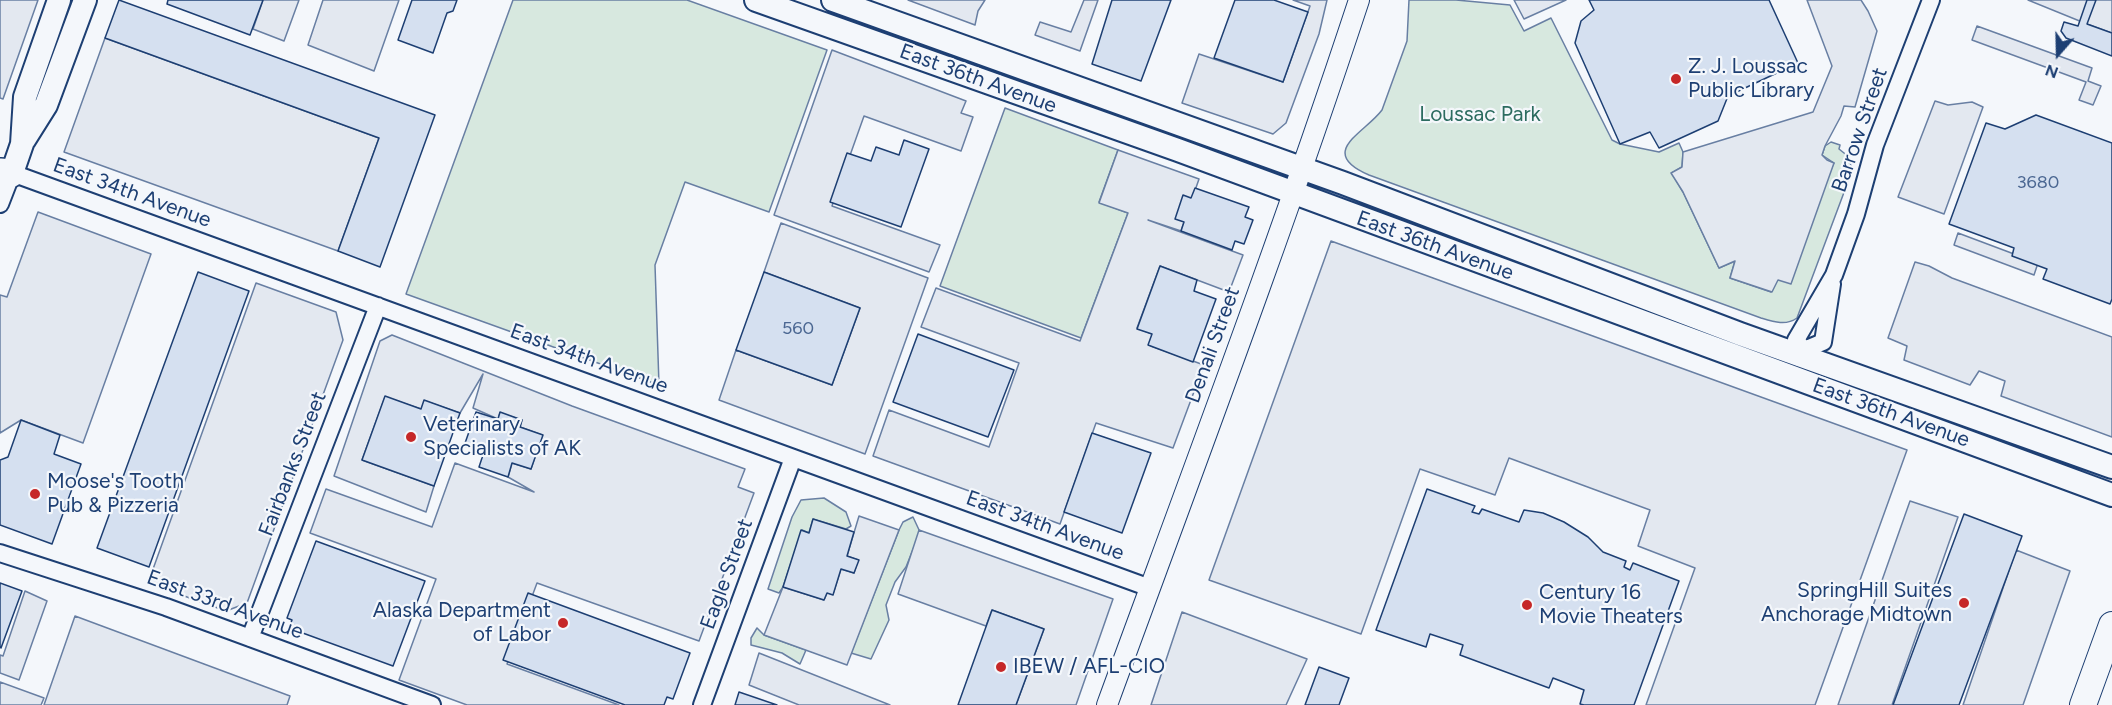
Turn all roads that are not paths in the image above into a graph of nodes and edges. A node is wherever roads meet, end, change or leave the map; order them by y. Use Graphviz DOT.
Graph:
graph roads {
  1 [pos="59,0"];
  2 [pos="85,0"];
  3 [pos="756,0"];
  4 [pos="832,0"];
  5 [pos="1359,0"];
  6 [pos="1930,0"];
  7 [pos="21,144"];
  8 [pos="1302,169"];
  9 [pos="6,173"];
  10 [pos="1294,194"];
  11 [pos="0,204"];
  12 [pos="378,306"];
  13 [pos="1799,361"];
  14 [pos="793,458"];
  15 [pos="2112,467"];
  16 [pos="2112,495"];
  17 [pos="0,553"];
  18 [pos="1150,588"];
  19 [pos="2112,625"];
  20 [pos="250,638"];
  21 [pos="432,705"];
  22 [pos="702,705"];
  23 [pos="1107,705"];
  24 [pos="2083,705"];
  1 -- 7 [label="main road"];
  2 -- 7 [label="main road"];
  3 -- 10 [label="main road, East 36th Avenue"];
  4 -- 8 [label="main road, East 36th Avenue"];
  5 -- 8 [label="street, Denali Street"];
  6 -- 13 [label="street, Barrow Street"];
  7 -- 9 [label="main road"];
  8 -- 10 [label="street, Denali Street"];
  8 -- 13 [label="main road, East 36th Avenue"];
  9 -- 11 [label="street"];
  9 -- 12 [label="street, East 34th Avenue"];
  10 -- 13 [label="main road, East 36th Avenue"];
  10 -- 18 [label="street, Denali Street"];
  12 -- 14 [label="street, East 34th Avenue"];
  12 -- 20 [label="street, Fairbanks Street"];
  13 -- 15 [label="main road, East 36th Avenue"];
  13 -- 16 [label="main road, East 36th Avenue"];
  14 -- 18 [label="street, East 34th Avenue"];
  14 -- 22 [label="street, Eagle Street"];
  17 -- 20 [label="street, East 33rd Avenue"];
  18 -- 23 [label="street, Denali Street"];
  19 -- 24 [label="main road"];
  20 -- 21 [label="street, East 33rd Avenue"];
}
